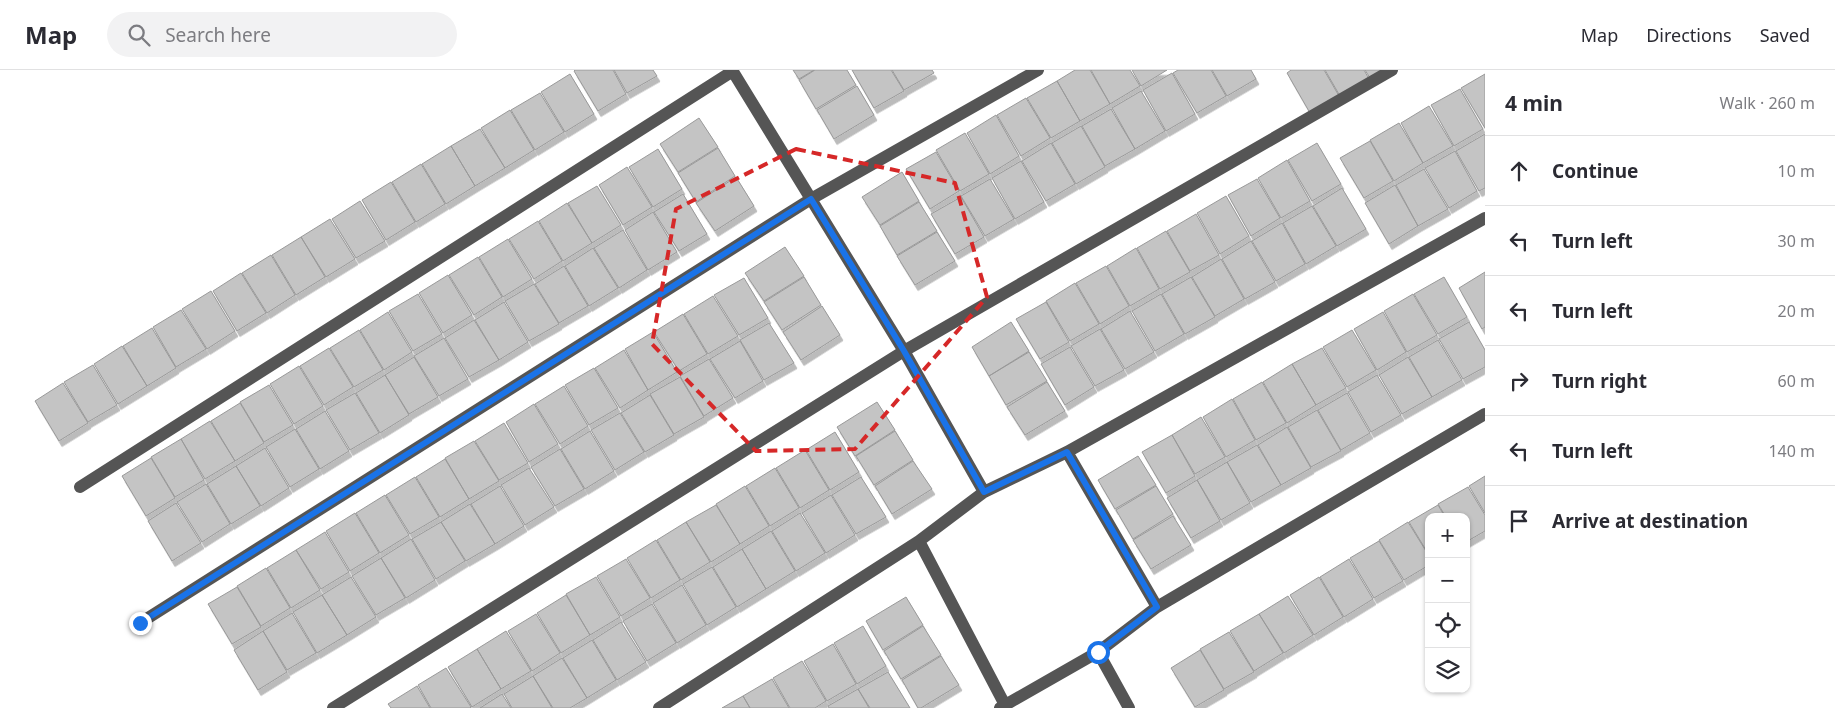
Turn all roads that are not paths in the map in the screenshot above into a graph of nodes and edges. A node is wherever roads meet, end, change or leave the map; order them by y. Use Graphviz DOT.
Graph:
graph roads {
  1 [pos="1038,70"];
  2 [pos="1392,70"];
  3 [pos="732,71"];
  4 [pos="811,199"];
  5 [pos="1485,218"];
  6 [pos="904,351"];
  7 [pos="1485,414"];
  8 [pos="1067,452"];
  9 [pos="80,487"];
  10 [pos="984,492"];
  11 [pos="919,541"];
  12 [pos="1157,607"];
  13 [pos="140,623"];
  14 [pos="1098,652"];
  15 [pos="1003,707"];
  16 [pos="333,708"];
  17 [pos="659,708"];
  18 [pos="1129,708"];
  1 -- 4 [label="street"];
  2 -- 6 [label="street"];
  3 -- 4 [label="street"];
  3 -- 9 [label="street"];
  4 -- 6 [label="street"];
  4 -- 13 [label="street"];
  5 -- 8 [label="street"];
  6 -- 10 [label="street"];
  6 -- 16 [label="street"];
  7 -- 12 [label="street"];
  8 -- 10 [label="street"];
  8 -- 12 [label="street"];
  10 -- 11 [label="street"];
  11 -- 15 [label="street"];
  11 -- 17 [label="street"];
  12 -- 14 [label="street"];
  14 -- 15 [label="street"];
  14 -- 18 [label="street"];
}
